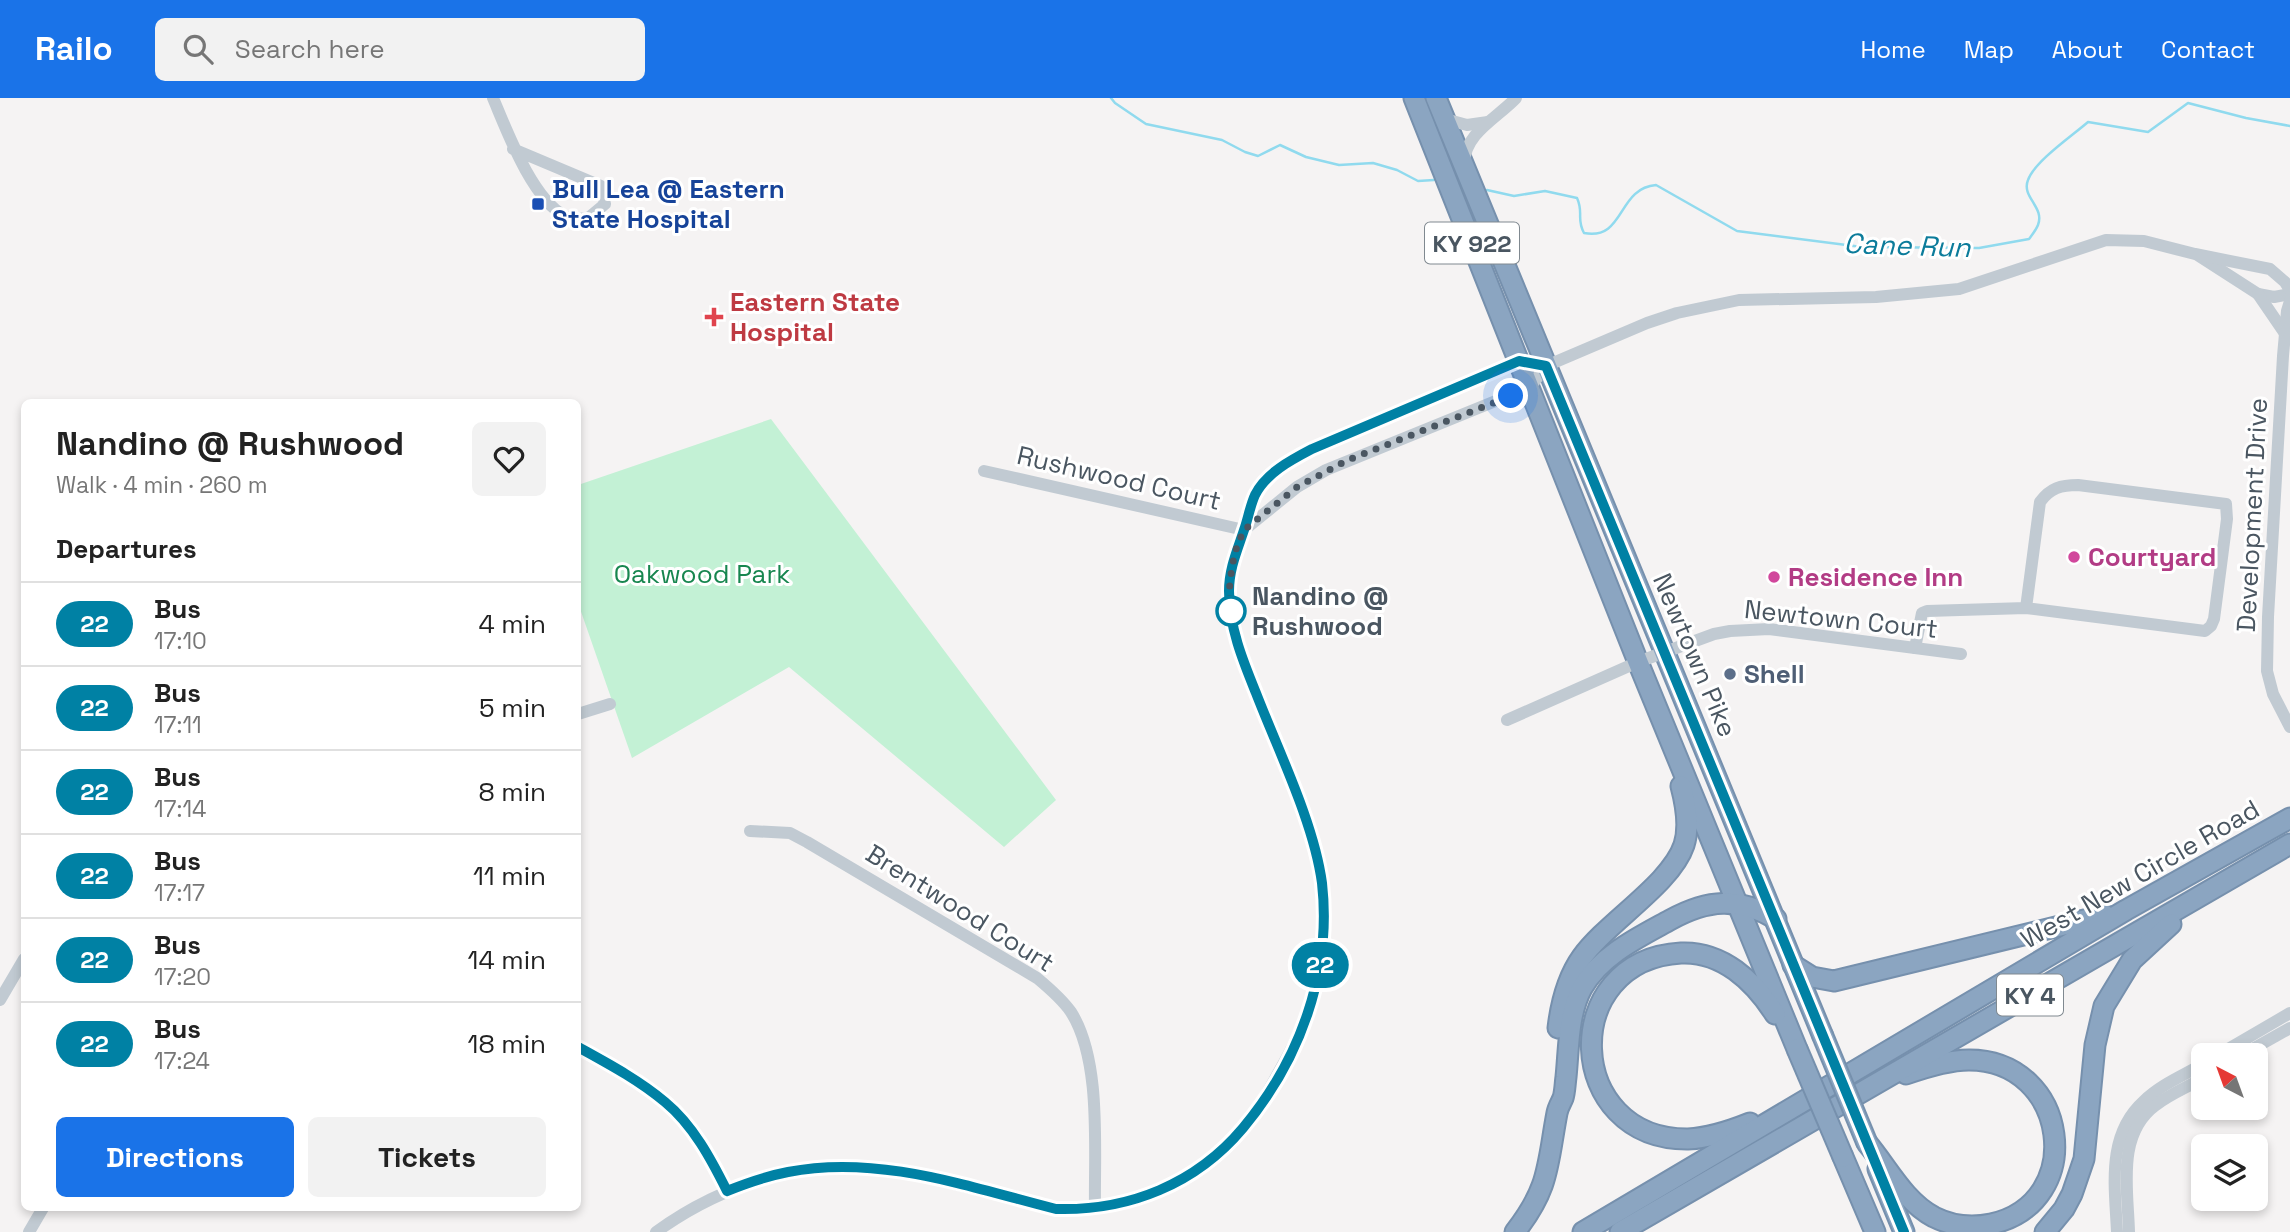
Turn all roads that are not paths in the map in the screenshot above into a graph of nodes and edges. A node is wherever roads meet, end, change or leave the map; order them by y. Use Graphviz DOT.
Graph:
graph roads {
  1 [pos="494,98"];
  2 [pos="1415,98"];
  3 [pos="1437,98"];
  4 [pos="1516,98"];
  5 [pos="1445,119"];
  6 [pos="1488,122"];
  7 [pos="513,149"];
  8 [pos="1464,167"];
  9 [pos="2196,254"];
  10 [pos="2270,269"];
  11 [pos="2290,270"];
  12 [pos="2290,292"];
  13 [pos="2258,294"];
  14 [pos="2290,301"];
  15 [pos="2284,332"];
  16 [pos="1519,361"];
  17 [pos="1546,366"];
  18 [pos="1530,387"];
  19 [pos="984,471"];
  20 [pos="1244,530"];
  21 [pos="2026,608"];
  22 [pos="1915,648"];
  23 [pos="1665,652"];
  24 [pos="1961,654"];
  25 [pos="1638,662"];
  26 [pos="2273,694"];
  27 [pos="610,704"];
  28 [pos="2290,705"];
  29 [pos="581,713"];
  30 [pos="1660,713"];
  31 [pos="1507,720"];
  32 [pos="2290,727"];
  33 [pos="2290,818"];
  34 [pos="750,831"];
  35 [pos="2290,844"];
  36 [pos="2194,901"];
  37 [pos="1738,903"];
  38 [pos="2126,910"];
  39 [pos="1776,919"];
  40 [pos="21,964"];
  41 [pos="1793,965"];
  42 [pos="0,1000"];
  43 [pos="2290,1013"];
  44 [pos="2290,1028"];
  45 [pos="2239,1043"];
  46 [pos="2263,1043"];
  47 [pos="581,1049"];
  48 [pos="1797,1049"];
  49 [pos="2191,1071"];
  50 [pos="2191,1085"];
  51 [pos="1866,1088"];
  52 [pos="1810,1099"];
  53 [pos="1558,1110"];
  54 [pos="1867,1143"];
  55 [pos="727,1191"];
  56 [pos="1095,1208"];
  57 [pos="41,1211"];
  58 [pos="29,1232"];
  59 [pos="656,1232"];
  60 [pos="1515,1232"];
  61 [pos="1583,1232"];
  62 [pos="1620,1232"];
  63 [pos="1875,1232"];
  64 [pos="1904,1232"];
  65 [pos="2045,1232"];
  66 [pos="2117,1232"];
  67 [pos="2129,1232"];
  1 -- 7 [label="street"];
  2 -- 16 [label="highway, Newtown Pike / KY 922"];
  3 -- 5 [label="highway, Newtown Pike / KY 922"];
  4 -- 6 [label="street"];
  5 -- 6 [label="street"];
  5 -- 8 [label="highway, Newtown Pike / KY 922"];
  6 -- 8 [label="street"];
  7 -- 7 [label="street"];
  8 -- 17 [label="highway, Newtown Pike / KY 922"];
  9 -- 10 [label="street"];
  9 -- 13 [label="street"];
  9 -- 17 [label="street"];
  10 -- 11 [label="street"];
  10 -- 12 [label="street"];
  12 -- 13 [label="street"];
  13 -- 15 [label="street"];
  14 -- 15 [label="street, Development Drive"];
  15 -- 26 [label="street, Development Drive"];
  16 -- 17 [label="street"];
  16 -- 18 [label="highway, Newtown Pike / KY 922"];
  16 -- 20 [label="street"];
  17 -- 18 [label="street"];
  17 -- 23 [label="highway, Newtown Pike / KY 922"];
  18 -- 20 [label="street"];
  18 -- 25 [label="highway, Newtown Pike / KY 922"];
  19 -- 20 [label="street, Rushwood Court"];
  20 -- 56 [label="street"];
  21 -- 21 [label="street"];
  21 -- 22 [label="street"];
  22 -- 23 [label="street, Newtown Court"];
  22 -- 24 [label="street, Newtown Court"];
  23 -- 25 [label="street, Newtown Court"];
  23 -- 39 [label="highway, Newtown Pike / KY 922"];
  25 -- 30 [label="highway, Newtown Pike / KY 922"];
  25 -- 31 [label="street, Newtown Court"];
  26 -- 28 [label="street"];
  26 -- 32 [label="street, Development Drive"];
  27 -- 29 [label="street"];
  30 -- 37 [label="highway, Newtown Pike / KY 922"];
  30 -- 53 [label="highway"];
  33 -- 38 [label="highway, West New Circle Road / KY 4"];
  34 -- 56 [label="street, Brentwood Court"];
  35 -- 36 [label="highway, West New Circle Road / KY 4"];
  36 -- 51 [label="highway, West New Circle Road / KY 4"];
  36 -- 65 [label="highway"];
  37 -- 39 [label="highway"];
  37 -- 48 [label="highway, Newtown Pike / KY 922"];
  37 -- 53 [label="highway"];
  38 -- 41 [label="highway"];
  38 -- 52 [label="highway, West New Circle Road / KY 4"];
  39 -- 41 [label="highway, Newtown Pike / KY 922"];
  40 -- 42 [label="street"];
  41 -- 54 [label="highway, Newtown Pike / KY 922, bridge"];
  43 -- 45 [label="street"];
  44 -- 46 [label="street"];
  47 -- 55 [label="street"];
  48 -- 52 [label="highway"];
  48 -- 63 [label="highway, Newtown Pike / KY 922, bridge"];
  49 -- 66 [label="street"];
  50 -- 67 [label="street"];
  51 -- 54 [label="highway"];
  51 -- 62 [label="highway, West New Circle Road / KY 4"];
  52 -- 61 [label="highway, West New Circle Road / KY 4"];
  53 -- 60 [label="highway"];
  54 -- 64 [label="highway, Newtown Pike / KY 922"];
  55 -- 56 [label="street"];
  55 -- 59 [label="street"];
  57 -- 58 [label="street"];
}
